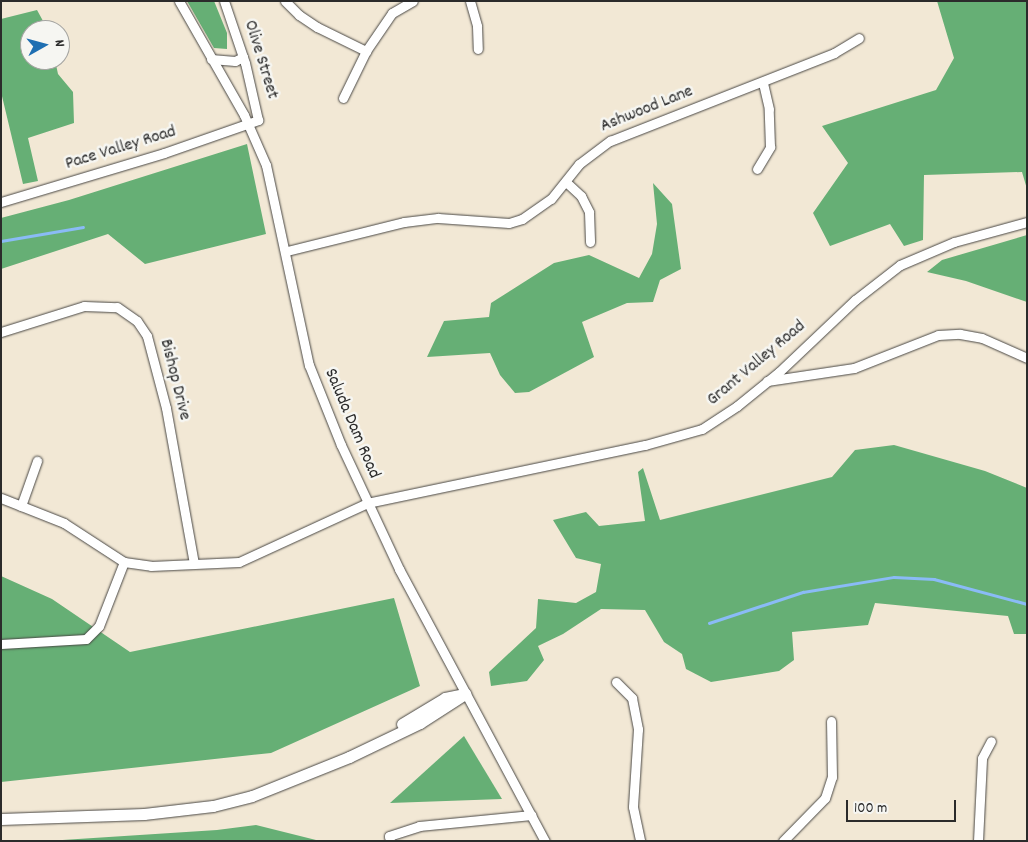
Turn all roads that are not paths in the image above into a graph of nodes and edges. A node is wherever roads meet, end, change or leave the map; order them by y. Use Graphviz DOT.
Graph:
graph roads {
  1 [pos="179,1"];
  2 [pos="224,1"];
  3 [pos="285,1"];
  4 [pos="413,1"];
  5 [pos="470,1"];
  6 [pos="859,38"];
  7 [pos="478,50"];
  8 [pos="366,51"];
  9 [pos="243,57"];
  10 [pos="211,59"];
  11 [pos="763,82"];
  12 [pos="343,98"];
  13 [pos="249,125"];
  14 [pos="757,169"];
  15 [pos="566,182"];
  16 [pos="1,202"];
  17 [pos="1027,222"];
  18 [pos="590,242"];
  19 [pos="287,250"];
  20 [pos="1,332"];
  21 [pos="1027,358"];
  22 [pos="767,381"];
  23 [pos="37,461"];
  24 [pos="1,498"];
  25 [pos="367,503"];
  26 [pos="21,506"];
  27 [pos="124,562"];
  28 [pos="194,563"];
  29 [pos="1,644"];
  30 [pos="616,682"];
  31 [pos="465,694"];
  32 [pos="831,721"];
  33 [pos="991,741"];
  34 [pos="530,815"];
  35 [pos="1,819"];
  36 [pos="390,841"];
  37 [pos="545,841"];
  38 [pos="640,841"];
  39 [pos="783,841"];
  40 [pos="978,841"];
  1 -- 10 [label="street, Saluda Dam Road"];
  2 -- 9 [label="street, Olive Street"];
  3 -- 8 [label="street"];
  4 -- 8 [label="street"];
  5 -- 7 [label="street"];
  6 -- 11 [label="street, Ashwood Lane"];
  8 -- 12 [label="street"];
  9 -- 10 [label="street"];
  9 -- 13 [label="street, Olive Street"];
  10 -- 13 [label="street, Saluda Dam Road"];
  11 -- 14 [label="street"];
  11 -- 15 [label="street, Ashwood Lane"];
  13 -- 16 [label="street, Pace Valley Road"];
  13 -- 19 [label="street, Saluda Dam Road"];
  15 -- 18 [label="street"];
  15 -- 19 [label="street, Ashwood Lane"];
  17 -- 22 [label="street, Grant Valley Road"];
  19 -- 25 [label="street, Saluda Dam Road"];
  20 -- 28 [label="street, Bishop Drive"];
  21 -- 22 [label="street"];
  22 -- 25 [label="street, Grant Valley Road"];
  23 -- 26 [label="street"];
  24 -- 26 [label="street"];
  25 -- 28 [label="street"];
  25 -- 31 [label="street, Saluda Dam Road"];
  26 -- 27 [label="street"];
  27 -- 28 [label="street"];
  27 -- 29 [label="street"];
  30 -- 38 [label="street"];
  31 -- 34 [label="street, Saluda Dam Road"];
  31 -- 35 [label="main road"];
  32 -- 39 [label="street"];
  33 -- 40 [label="street"];
  34 -- 36 [label="street"];
  34 -- 37 [label="street, Saluda Dam Road"];
}
